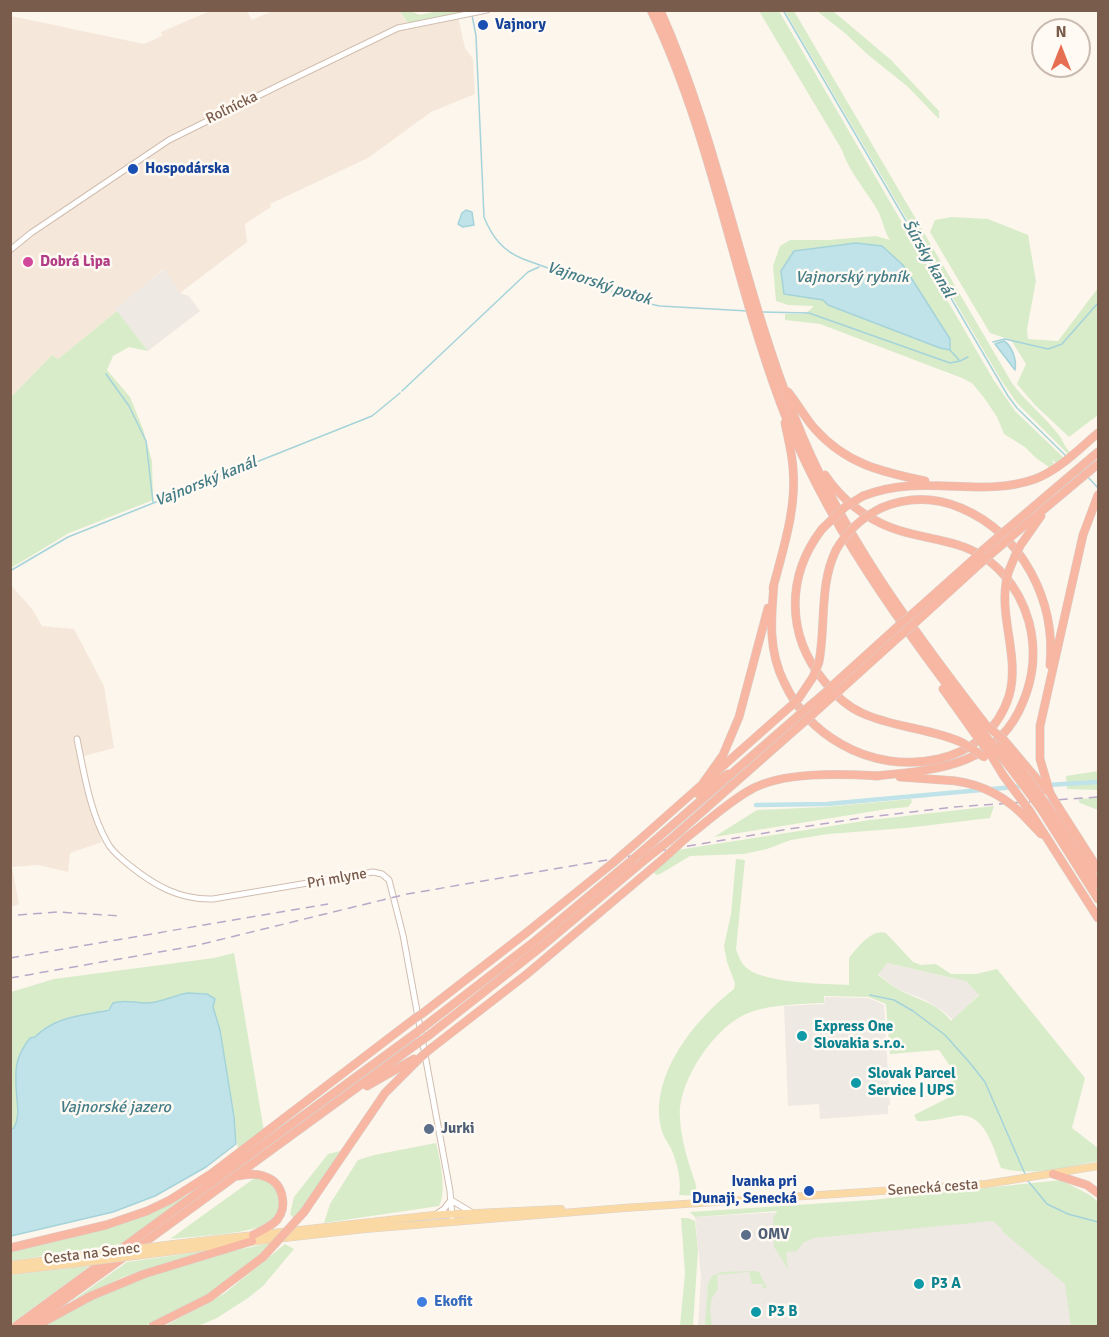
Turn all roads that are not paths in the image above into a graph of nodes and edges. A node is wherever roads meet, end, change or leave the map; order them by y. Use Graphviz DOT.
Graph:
graph roads {
  1 [pos="488,10"];
  2 [pos="651,10"];
  3 [pos="660,10"];
  4 [pos="10,250"];
  5 [pos="751,305"];
  6 [pos="757,322"];
  7 [pos="783,386"];
  8 [pos="780,404"];
  9 [pos="1098,434"];
  10 [pos="808,452"];
  11 [pos="1098,452"];
  12 [pos="1098,464"];
  13 [pos="939,484"];
  14 [pos="1062,488"];
  15 [pos="1098,495"];
  16 [pos="774,584"];
  17 [pos="1048,693"];
  18 [pos="806,715"];
  19 [pos="980,729"];
  20 [pos="77,739"];
  21 [pos="995,748"];
  22 [pos="752,758"];
  23 [pos="765,758"];
  24 [pos="1028,773"];
  25 [pos="874,776"];
  26 [pos="704,783"];
  27 [pos="1050,793"];
  28 [pos="675,808"];
  29 [pos="1045,809"];
  30 [pos="1025,811"];
  31 [pos="686,838"];
  32 [pos="1098,869"];
  33 [pos="1098,884"];
  34 [pos="1098,899"];
  35 [pos="1098,918"];
  36 [pos="421,1056"];
  37 [pos="335,1104"];
  38 [pos="280,1121"];
  39 [pos="1098,1166"];
  40 [pos="1053,1174"];
  41 [pos="236,1176"];
  42 [pos="216,1180"];
  43 [pos="1098,1193"];
  44 [pos="451,1200"];
  45 [pos="624,1208"];
  46 [pos="471,1212"];
  47 [pos="434,1215"];
  48 [pos="452,1218"];
  49 [pos="252,1238"];
  50 [pos="174,1247"];
  51 [pos="10,1248"];
  52 [pos="10,1265"];
  53 [pos="10,1271"];
  54 [pos="16,1326"];
  55 [pos="28,1326"];
  56 [pos="36,1326"];
  57 [pos="153,1326"];
  1 -- 4 [label="street, Roľnícka"];
  2 -- 5 [label="highway"];
  3 -- 5 [label="highway"];
  5 -- 6 [label="highway"];
  6 -- 7 [label="highway"];
  6 -- 8 [label="highway"];
  7 -- 10 [label="highway"];
  7 -- 13 [label="highway"];
  8 -- 16 [label="highway"];
  8 -- 19 [label="highway"];
  9 -- 13 [label="highway"];
  10 -- 19 [label="highway"];
  10 -- 25 [label="highway"];
  11 -- 14 [label="highway"];
  12 -- 14 [label="highway"];
  13 -- 21 [label="highway, bridge"];
  14 -- 16 [label="highway, bridge"];
  14 -- 18 [label="highway, bridge"];
  15 -- 17 [label="highway"];
  16 -- 26 [label="highway"];
  17 -- 26 [label="highway, bridge"];
  17 -- 27 [label="highway"];
  18 -- 22 [label="highway"];
  18 -- 23 [label="highway"];
  19 -- 21 [label="highway, bridge"];
  19 -- 21 [label="highway, bridge"];
  20 -- 44 [label="street, Pri mlyne"];
  21 -- 24 [label="highway"];
  21 -- 29 [label="highway, bridge"];
  21 -- 30 [label="highway, bridge"];
  22 -- 28 [label="highway"];
  22 -- 42 [label="highway, bridge"];
  23 -- 31 [label="highway"];
  23 -- 37 [label="highway, bridge"];
  24 -- 27 [label="highway"];
  24 -- 29 [label="highway, bridge"];
  25 -- 30 [label="highway, bridge"];
  25 -- 31 [label="highway"];
  26 -- 28 [label="highway"];
  27 -- 32 [label="highway, bridge"];
  28 -- 38 [label="highway, bridge"];
  29 -- 33 [label="highway"];
  29 -- 34 [label="highway"];
  30 -- 35 [label="highway"];
  31 -- 36 [label="highway, bridge"];
  36 -- 37 [label="highway"];
  36 -- 57 [label="highway, bridge"];
  37 -- 41 [label="highway"];
  38 -- 42 [label="highway"];
  38 -- 51 [label="highway"];
  39 -- 40 [label="main road, Senecká cesta"];
  40 -- 43 [label="highway"];
  40 -- 45 [label="main road, Senecká cesta"];
  41 -- 49 [label="highway"];
  41 -- 55 [label="highway"];
  42 -- 54 [label="highway"];
  44 -- 46 [label="street"];
  44 -- 47 [label="street"];
  44 -- 48 [label="street, Pri mlyne"];
  45 -- 46 [label="main road"];
  45 -- 48 [label="main road"];
  46 -- 48 [label="main road"];
  47 -- 48 [label="main road"];
  47 -- 49 [label="main road"];
  48 -- 49 [label="main road"];
  49 -- 50 [label="main road"];
  49 -- 56 [label="highway"];
  50 -- 52 [label="main road, Cesta na Senec, bridge"];
  50 -- 53 [label="main road, Cesta na Senec, bridge"];
}
